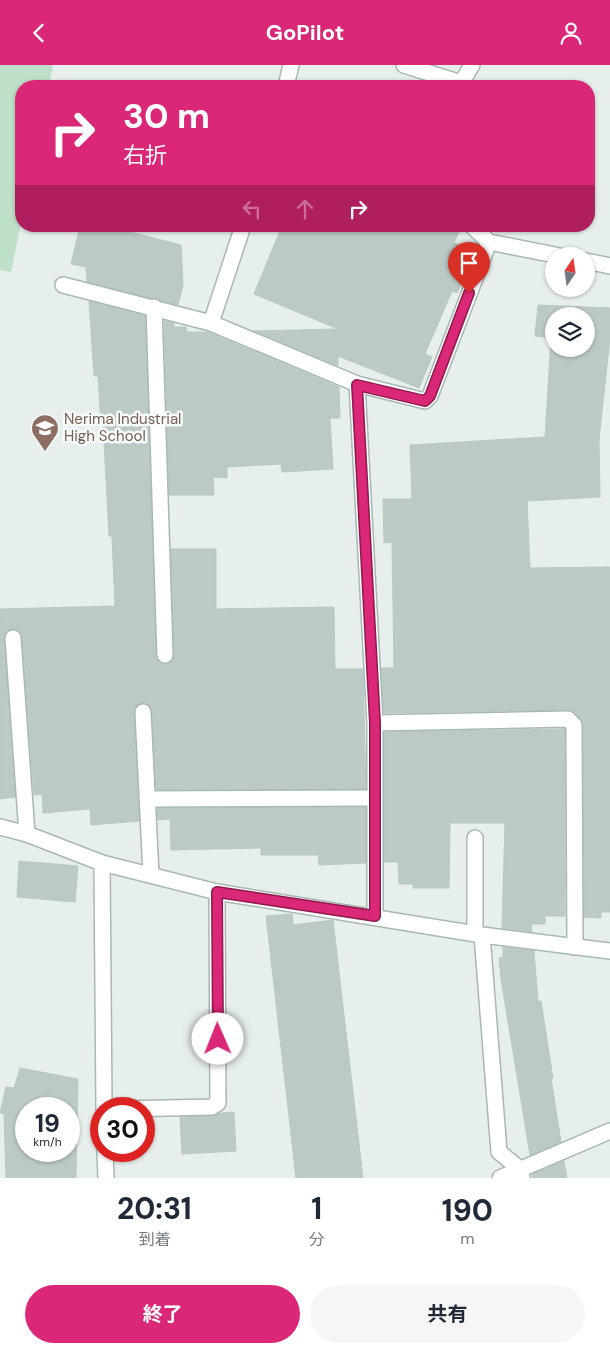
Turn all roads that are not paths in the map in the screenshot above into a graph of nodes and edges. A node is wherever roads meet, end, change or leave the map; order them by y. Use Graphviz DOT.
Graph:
graph roads {
  1 [pos="291,65"];
  2 [pos="404,65"];
  3 [pos="472,65"];
  4 [pos="287,80"];
  5 [pos="452,80"];
  6 [pos="463,80"];
  7 [pos="241,232"];
  8 [pos="478,232"];
  9 [pos="489,242"];
  10 [pos="545,253"];
  11 [pos="595,263"];
  12 [pos="610,266"];
  13 [pos="63,285"];
  14 [pos="154,307"];
  15 [pos="211,323"];
  16 [pos="357,385"];
  17 [pos="13,638"];
  18 [pos="165,655"];
  19 [pos="143,712"];
  20 [pos="375,723"];
  21 [pos="375,798"];
  22 [pos="147,799"];
  23 [pos="0,827"];
  24 [pos="26,834"];
  25 [pos="475,839"];
  26 [pos="102,863"];
  27 [pos="151,875"];
  28 [pos="217,892"];
  29 [pos="375,916"];
  30 [pos="479,934"];
  31 [pos="574,947"];
  32 [pos="610,951"];
  33 [pos="104,1097"];
  34 [pos="155,1108"];
  35 [pos="610,1131"];
  36 [pos="105,1162"];
  37 [pos="521,1174"];
  38 [pos="106,1178"];
  39 [pos="500,1178"];
  1 -- 4 [label="street"];
  2 -- 5 [label="street"];
  3 -- 6 [label="street"];
  7 -- 15 [label="street"];
  8 -- 9 [label="street"];
  9 -- 10 [label="street"];
  9 -- 16 [label="street"];
  11 -- 12 [label="street"];
  13 -- 14 [label="street"];
  14 -- 15 [label="street"];
  14 -- 18 [label="street"];
  15 -- 16 [label="street"];
  16 -- 20 [label="street"];
  17 -- 24 [label="street"];
  19 -- 22 [label="street"];
  20 -- 21 [label="street"];
  20 -- 31 [label="street"];
  21 -- 22 [label="street"];
  21 -- 29 [label="street"];
  22 -- 27 [label="street"];
  23 -- 24 [label="street"];
  24 -- 26 [label="street"];
  25 -- 30 [label="street"];
  26 -- 27 [label="street"];
  26 -- 33 [label="street"];
  27 -- 28 [label="street"];
  28 -- 29 [label="street"];
  28 -- 34 [label="street"];
  29 -- 30 [label="street"];
  30 -- 31 [label="street"];
  30 -- 37 [label="street"];
  31 -- 32 [label="street"];
  35 -- 37 [label="street"];
  36 -- 38 [label="street"];
  37 -- 39 [label="street"];
}
